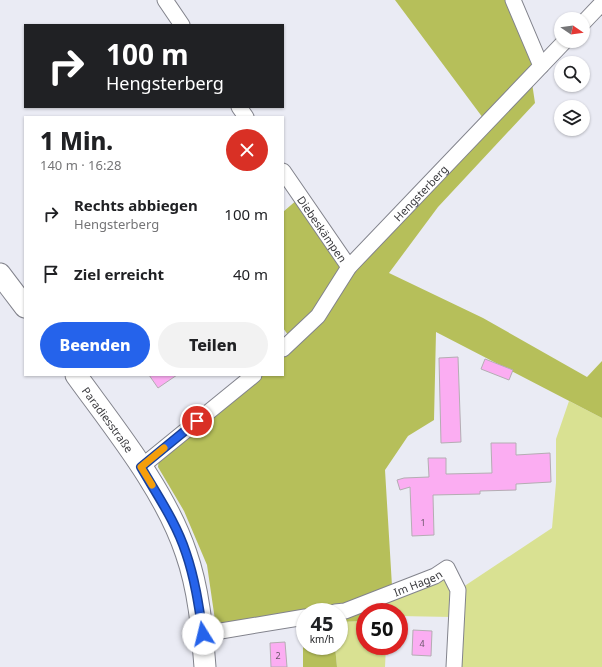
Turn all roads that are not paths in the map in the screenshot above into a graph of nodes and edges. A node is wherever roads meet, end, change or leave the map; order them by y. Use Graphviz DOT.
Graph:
graph roads {
  1 [pos="165,0"];
  2 [pos="513,0"];
  3 [pos="602,3"];
  4 [pos="590,16"];
  5 [pos="181,24"];
  6 [pos="558,48"];
  7 [pos="541,66"];
  8 [pos="284,172"];
  9 [pos="349,267"];
  10 [pos="0,274"];
  11 [pos="24,306"];
  12 [pos="284,348"];
  13 [pos="77,376"];
  14 [pos="253,376"];
  15 [pos="141,467"];
  16 [pos="348,609"];
  17 [pos="296,618"];
  18 [pos="203,634"];
  19 [pos="205,667"];
  20 [pos="454,667"];
  1 -- 5 [label="street"];
  2 -- 7 [label="street"];
  3 -- 4 [label="street"];
  6 -- 7 [label="street, Hengsterberg"];
  7 -- 9 [label="street, Hengsterberg"];
  8 -- 9 [label="street, Diebeskämpen"];
  9 -- 12 [label="street, Hengsterberg"];
  10 -- 11 [label="main road"];
  13 -- 15 [label="main road, Paradiesstraße"];
  14 -- 15 [label="street"];
  15 -- 18 [label="main road, Paradiesstraße"];
  16 -- 20 [label="street, Im Hagen"];
  17 -- 18 [label="street"];
  18 -- 19 [label="main road, Paradiesstraße"];
}
